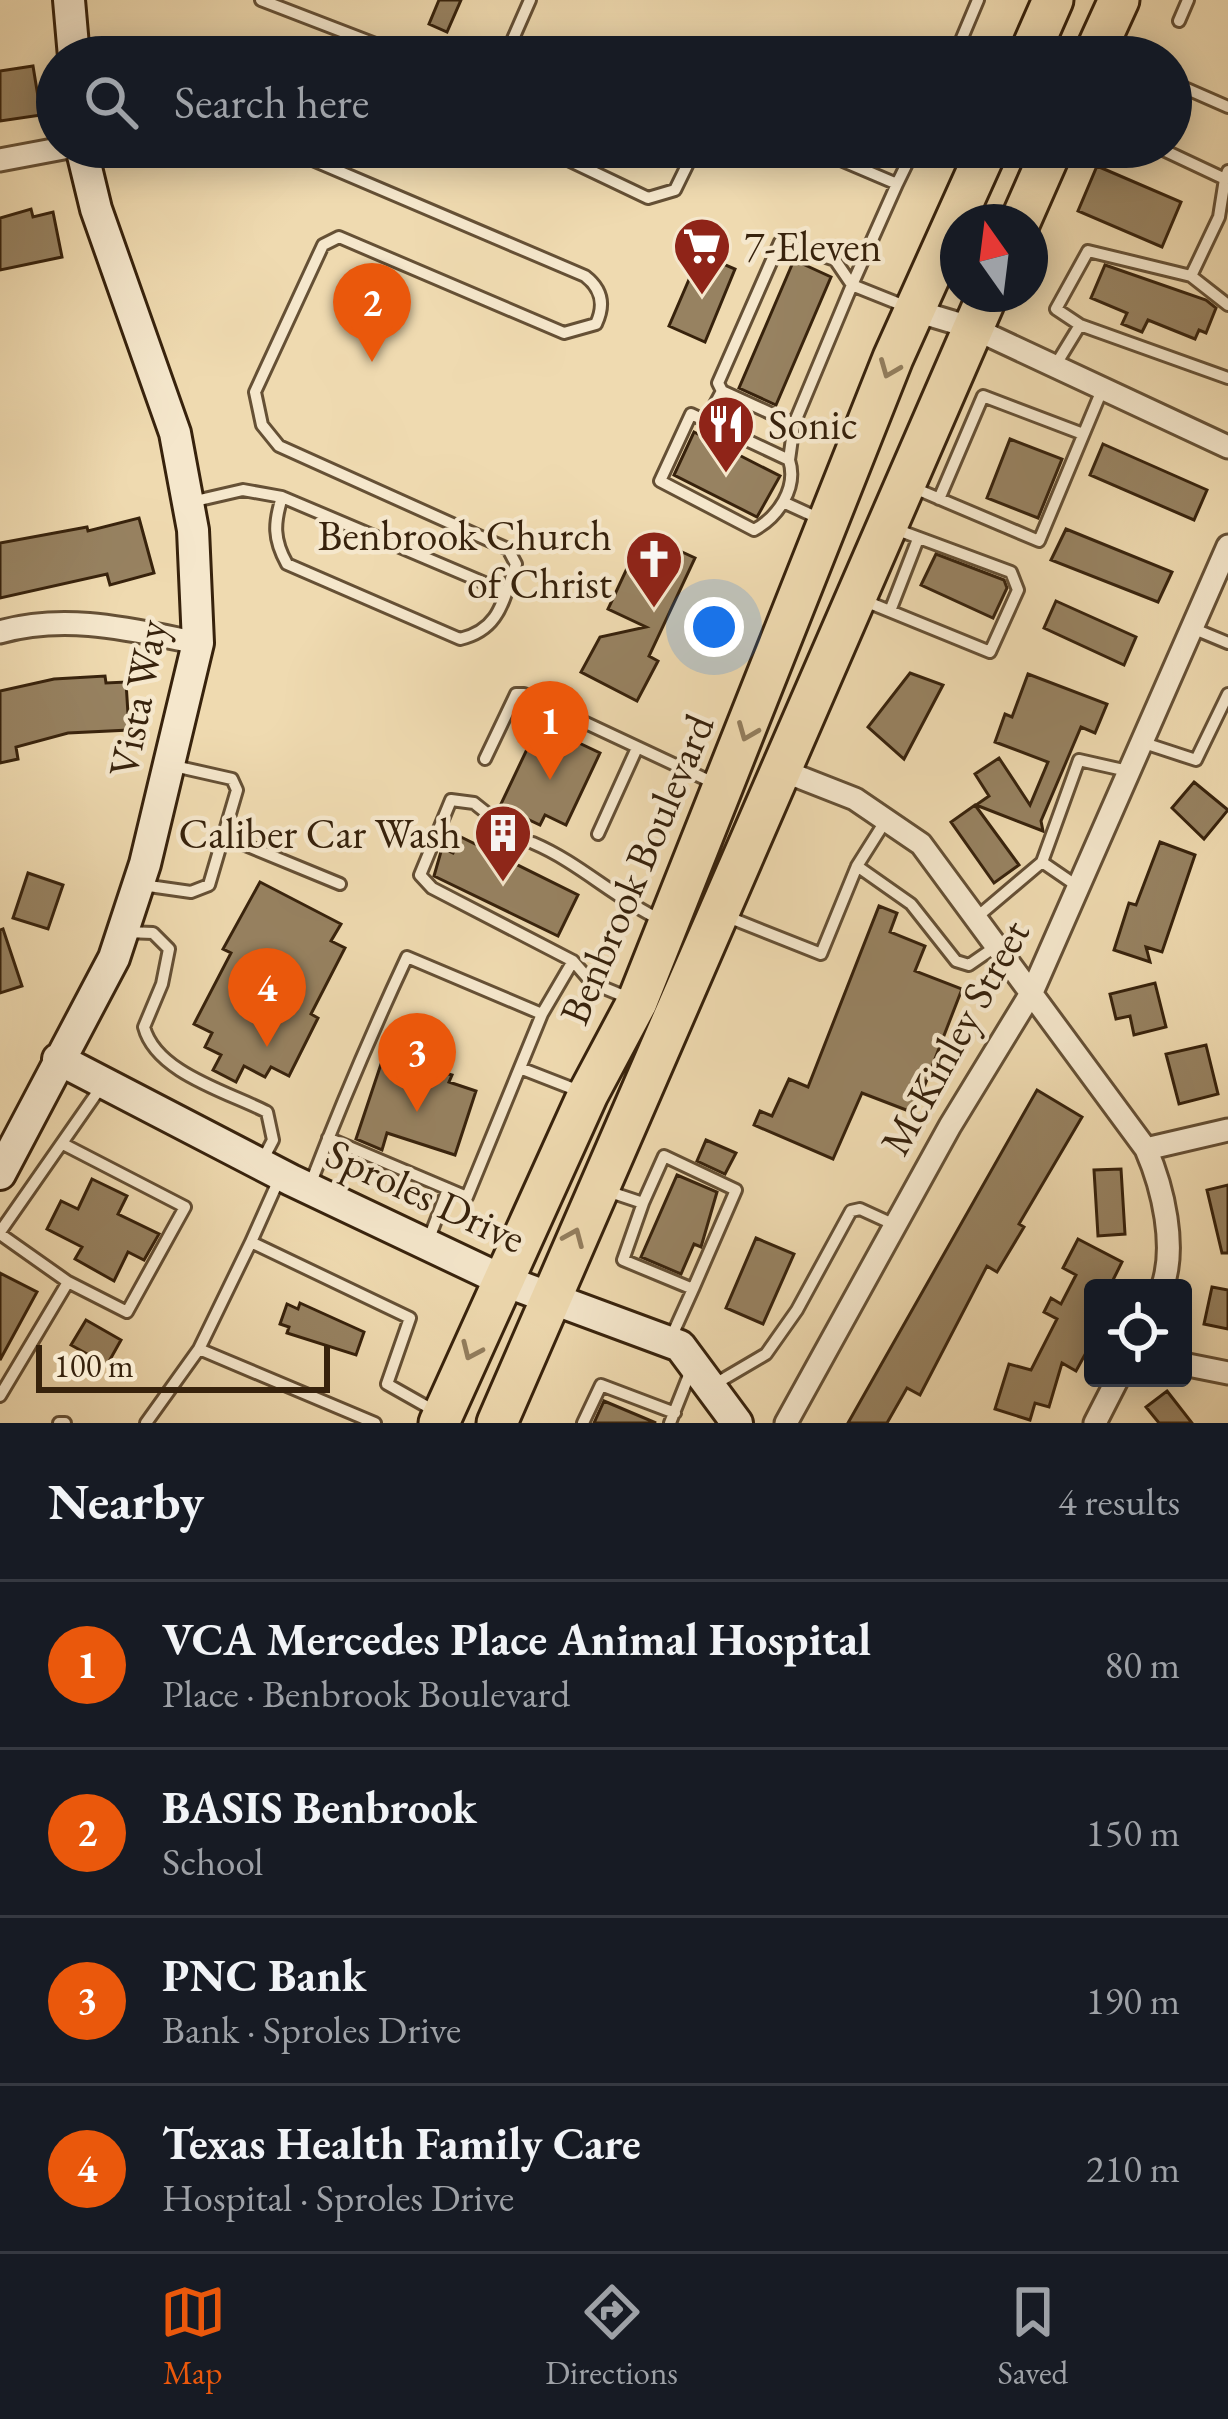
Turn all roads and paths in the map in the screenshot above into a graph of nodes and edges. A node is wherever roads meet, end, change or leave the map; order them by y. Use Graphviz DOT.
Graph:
graph roads {
  1 [pos="69,0"];
  2 [pos="261,0"];
  3 [pos="530,0"];
  4 [pos="978,0"];
  5 [pos="1053,0"];
  6 [pos="1119,0"];
  7 [pos="1188,0"];
  8 [pos="1179,21"];
  9 [pos="72,36"];
  10 [pos="354,36"];
  11 [pos="514,36"];
  12 [pos="963,36"];
  13 [pos="1037,36"];
  14 [pos="1106,36"];
  15 [pos="1192,91"];
  16 [pos="1228,107"];
  17 [pos="36,153"];
  18 [pos="0,160"];
  19 [pos="1192,161"];
  20 [pos="86,168"];
  21 [pos="330,168"];
  22 [pos="586,168"];
  23 [pos="686,168"];
  24 [pos="859,168"];
  25 [pos="905,168"];
  26 [pos="979,168"];
  27 [pos="1043,168"];
  28 [pos="1226,175"];
  29 [pos="897,184"];
  30 [pos="1027,204"];
  31 [pos="1191,276"];
  32 [pos="852,285"];
  33 [pos="1228,305"];
  34 [pos="916,311"];
  35 [pos="940,311"];
  36 [pos="981,312"];
  37 [pos="982,312"];
  38 [pos="1080,325"];
  39 [pos="1055,366"];
  40 [pos="1228,378"];
  41 [pos="1102,388"];
  42 [pos="722,391"];
  43 [pos="706,422"];
  44 [pos="794,424"];
  45 [pos="1083,434"];
  46 [pos="1228,447"];
  47 [pos="789,460"];
  48 [pos="922,492"];
  49 [pos="282,496"];
  50 [pos="188,502"];
  51 [pos="783,502"];
  52 [pos="829,523"];
  53 [pos="903,532"];
  54 [pos="1228,546"];
  55 [pos="506,592"];
  56 [pos="873,604"];
  57 [pos="1192,628"];
  58 [pos="0,632"];
  59 [pos="198,643"];
  60 [pos="1228,643"];
  61 [pos="1228,694"];
  62 [pos="1141,742"];
  63 [pos="637,748"];
  64 [pos="485,759"];
  65 [pos="169,764"];
  66 [pos="781,770"];
  67 [pos="1128,771"];
  68 [pos="724,788"];
  69 [pos="886,820"];
  70 [pos="514,834"];
  71 [pos="598,834"];
  72 [pos="226,837"];
  73 [pos="532,842"];
  74 [pos="1042,862"];
  75 [pos="857,866"];
  76 [pos="139,884"];
  77 [pos="340,884"];
  78 [pos="1077,886"];
  79 [pos="717,912"];
  80 [pos="977,917"];
  81 [pos="669,924"];
  82 [pos="122,933"];
  83 [pos="998,944"];
  84 [pos="573,961"];
  85 [pos="1033,990"];
  86 [pos="638,1002"];
  87 [pos="542,1014"];
  88 [pos="58,1059"];
  89 [pos="520,1068"];
  90 [pos="104,1081"];
  91 [pos="588,1094"];
  92 [pos="1228,1130"];
  93 [pos="328,1138"];
  94 [pos="64,1145"];
  95 [pos="1146,1149"];
  96 [pos="0,1174"];
  97 [pos="284,1175"];
  98 [pos="596,1187"];
  99 [pos="448,1190"];
  100 [pos="643,1203"];
  101 [pos="896,1225"];
  102 [pos="0,1233"];
  103 [pos="251,1242"];
  104 [pos="427,1244"];
  105 [pos="1162,1279"];
  106 [pos="502,1280"];
  107 [pos="68,1282"];
  108 [pos="693,1289"];
  109 [pos="549,1294"];
  110 [pos="669,1341"];
  111 [pos="200,1349"];
  112 [pos="695,1359"];
  113 [pos="1192,1366"];
  114 [pos="1228,1373"];
  115 [pos="712,1386"];
  116 [pos="1113,1387"];
  117 [pos="0,1396"];
  118 [pos="673,1418"];
  119 [pos="441,1419"];
  120 [pos="146,1423"];
  121 [pos="375,1423"];
  122 [pos="497,1423"];
  123 [pos="583,1423"];
  124 [pos="737,1423"];
  125 [pos="786,1423"];
  126 [pos="1095,1423"];
  1 -- 9 [label="street"];
  2 -- 10 [label="lane"];
  3 -- 11 [label="lane"];
  4 -- 12 [label="lane"];
  5 -- 13 [label="highway"];
  6 -- 14 [label="highway"];
  7 -- 8 [label="lane"];
  15 -- 16 [label="lane"];
  17 -- 18 [label="street"];
  19 -- 28 [label="lane"];
  20 -- 50 [label="street, Vista Way"];
  21 -- 55 [label="lane"];
  22 -- 23 [label="lane"];
  24 -- 29 [label="lane"];
  25 -- 29 [label="lane"];
  26 -- 34 [label="highway, Benbrook Boulevard"];
  27 -- 30 [label="highway"];
  28 -- 31 [label="lane"];
  29 -- 32 [label="lane"];
  31 -- 33 [label="lane"];
  31 -- 38 [label="lane"];
  32 -- 34 [label="lane"];
  32 -- 42 [label="lane"];
  32 -- 44 [label="lane"];
  34 -- 35 [label="street"];
  34 -- 52 [label="highway, Benbrook Boulevard, one-way"];
  36 -- 48 [label="highway"];
  37 -- 39 [label="street"];
  38 -- 39 [label="lane"];
  38 -- 40 [label="lane"];
  39 -- 41 [label="street"];
  41 -- 45 [label="lane"];
  41 -- 46 [label="street"];
  42 -- 43 [label="lane"];
  42 -- 44 [label="lane"];
  43 -- 47 [label="lane"];
  43 -- 51 [label="lane"];
  44 -- 47 [label="lane"];
  45 -- 48 [label="lane"];
  45 -- 48 [label="lane"];
  47 -- 51 [label="lane"];
  48 -- 53 [label="highway"];
  49 -- 50 [label="lane"];
  49 -- 55 [label="lane"];
  49 -- 55 [label="lane"];
  50 -- 59 [label="street, Vista Way"];
  51 -- 52 [label="lane"];
  52 -- 68 [label="highway, Benbrook Boulevard, one-way"];
  53 -- 56 [label="highway"];
  53 -- 56 [label="lane"];
  54 -- 57 [label="street, McKinley Street"];
  56 -- 66 [label="highway"];
  57 -- 60 [label="lane"];
  57 -- 62 [label="street, McKinley Street"];
  58 -- 59 [label="street"];
  59 -- 65 [label="street, Vista Way"];
  61 -- 62 [label="lane"];
  62 -- 67 [label="street, McKinley Street"];
  63 -- 64 [label="lane"];
  63 -- 68 [label="lane"];
  63 -- 71 [label="lane"];
  65 -- 72 [label="lane"];
  65 -- 76 [label="street, Vista Way"];
  66 -- 69 [label="street"];
  66 -- 79 [label="highway"];
  67 -- 74 [label="lane"];
  67 -- 78 [label="street, McKinley Street"];
  68 -- 81 [label="highway, Benbrook Boulevard"];
  69 -- 75 [label="lane"];
  69 -- 80 [label="street"];
  70 -- 84 [label="lane"];
  72 -- 76 [label="lane"];
  72 -- 77 [label="lane"];
  73 -- 81 [label="lane"];
  74 -- 78 [label="lane"];
  74 -- 80 [label="lane"];
  75 -- 79 [label="lane"];
  75 -- 83 [label="lane"];
  76 -- 82 [label="street, Vista Way"];
  78 -- 85 [label="street, McKinley Street"];
  79 -- 98 [label="highway"];
  80 -- 83 [label="street"];
  81 -- 86 [label="highway, Benbrook Boulevard"];
  82 -- 88 [label="street, Vista Way"];
  82 -- 97 [label="lane"];
  83 -- 85 [label="street"];
  84 -- 86 [label="lane"];
  84 -- 87 [label="lane"];
  85 -- 95 [label="street"];
  85 -- 101 [label="street, McKinley Street"];
  86 -- 91 [label="highway, Benbrook Boulevard"];
  87 -- 89 [label="lane"];
  87 -- 93 [label="lane"];
  88 -- 90 [label="street, Sproles Drive"];
  88 -- 96 [label="street, Vista Way"];
  89 -- 91 [label="lane"];
  89 -- 99 [label="lane"];
  90 -- 94 [label="lane"];
  90 -- 97 [label="street, Sproles Drive"];
  91 -- 106 [label="highway, Benbrook Boulevard"];
  92 -- 95 [label="street"];
  93 -- 97 [label="lane"];
  93 -- 99 [label="lane"];
  94 -- 102 [label="lane"];
  94 -- 107 [label="lane"];
  95 -- 105 [label="street"];
  97 -- 103 [label="lane"];
  97 -- 104 [label="street, Sproles Drive"];
  98 -- 100 [label="lane"];
  109 -- 98 [label="highway, one-way"];
  99 -- 104 [label="lane"];
  100 -- 108 [label="lane"];
  100 -- 108 [label="lane"];
  101 -- 115 [label="lane"];
  101 -- 125 [label="street, McKinley Street"];
  102 -- 107 [label="lane"];
  103 -- 111 [label="lane"];
  103 -- 119 [label="lane"];
  104 -- 106 [label="street, Sproles Drive"];
  106 -- 109 [label="street, Sproles Drive"];
  106 -- 119 [label="highway, Benbrook Boulevard, one-way"];
  107 -- 117 [label="lane"];
  108 -- 110 [label="lane"];
  109 -- 110 [label="street, Sproles Drive"];
  109 -- 122 [label="highway"];
  110 -- 112 [label="street, Sproles Drive"];
  111 -- 120 [label="lane"];
  111 -- 121 [label="lane"];
  112 -- 115 [label="street, Sproles Drive"];
  112 -- 118 [label="lane"];
  113 -- 114 [label="street"];
  115 -- 124 [label="street, Sproles Drive"];
  116 -- 126 [label="street"];
  118 -- 123 [label="lane"];
}
